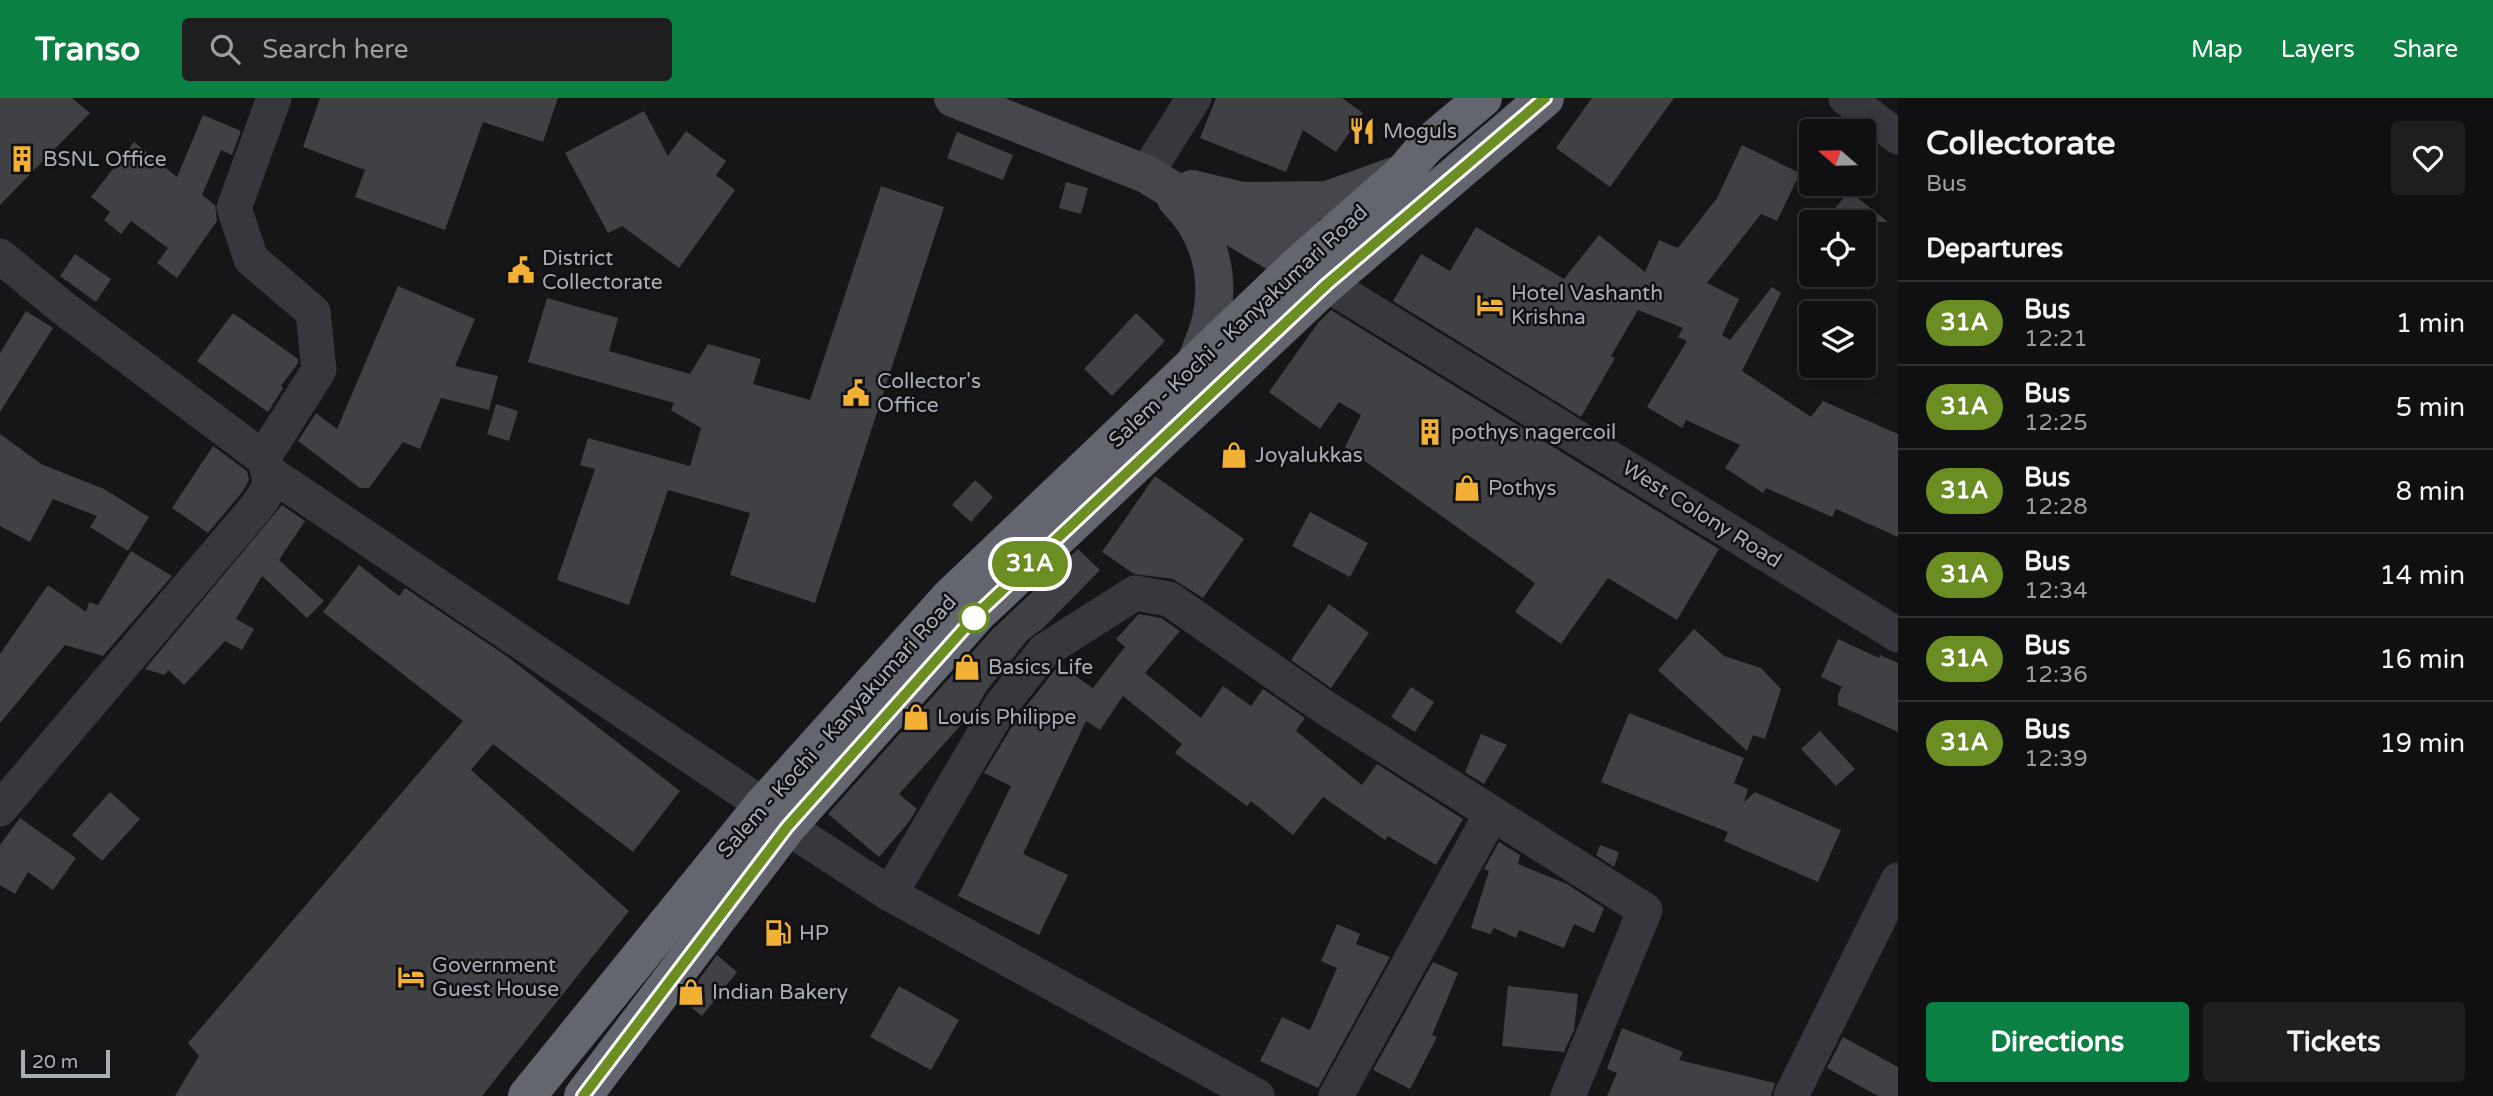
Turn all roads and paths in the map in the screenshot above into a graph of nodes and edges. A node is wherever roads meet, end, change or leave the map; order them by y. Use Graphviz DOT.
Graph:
graph roads {
  1 [pos="274,98"];
  2 [pos="953,98"];
  3 [pos="1194,98"];
  4 [pos="1483,98"];
  5 [pos="1545,98"];
  6 [pos="1846,98"];
  7 [pos="1898,136"];
  8 [pos="1403,173"];
  9 [pos="1151,178"];
  10 [pos="1242,201"];
  11 [pos="0,256"];
  12 [pos="1325,264"];
  13 [pos="1194,366"];
  14 [pos="267,465"];
  15 [pos="1898,635"];
  16 [pos="0,809"];
  17 [pos="1492,813"];
  18 [pos="775,816"];
  19 [pos="1898,880"];
  20 [pos="890,894"];
  21 [pos="586,1095"];
  22 [pos="527,1096"];
  23 [pos="1257,1096"];
  24 [pos="1336,1096"];
  25 [pos="1569,1096"];
  26 [pos="1791,1096"];
  1 -- 14 [label="street"];
  2 -- 9 [label="main road"];
  3 -- 9 [label="street"];
  4 -- 8 [label="highway, Salem - Kochi - Kanyakumari Road"];
  5 -- 12 [label="highway, Salem - Kochi - Kanyakumari Road"];
  6 -- 7 [label="street"];
  8 -- 10 [label="main road"];
  8 -- 12 [label="highway, Salem - Kochi - Kanyakumari Road"];
  9 -- 10 [label="main road"];
  9 -- 12 [label="main road"];
  9 -- 13 [label="main road"];
  10 -- 12 [label="main road"];
  11 -- 14 [label="street"];
  12 -- 13 [label="highway, Salem - Kochi - Kanyakumari Road"];
  12 -- 15 [label="street, West Colony Road"];
  12 -- 18 [label="highway, Salem - Kochi - Kanyakumari Road"];
  13 -- 18 [label="highway, Salem - Kochi - Kanyakumari Road"];
  14 -- 16 [label="street"];
  14 -- 18 [label="street"];
  17 -- 20 [label="street"];
  17 -- 24 [label="street"];
  17 -- 25 [label="street"];
  18 -- 20 [label="street"];
  18 -- 21 [label="highway, Salem - Kochi - Kanyakumari Road"];
  18 -- 22 [label="highway, Salem - Kochi - Kanyakumari Road"];
  19 -- 26 [label="street"];
  20 -- 23 [label="street"];
}
